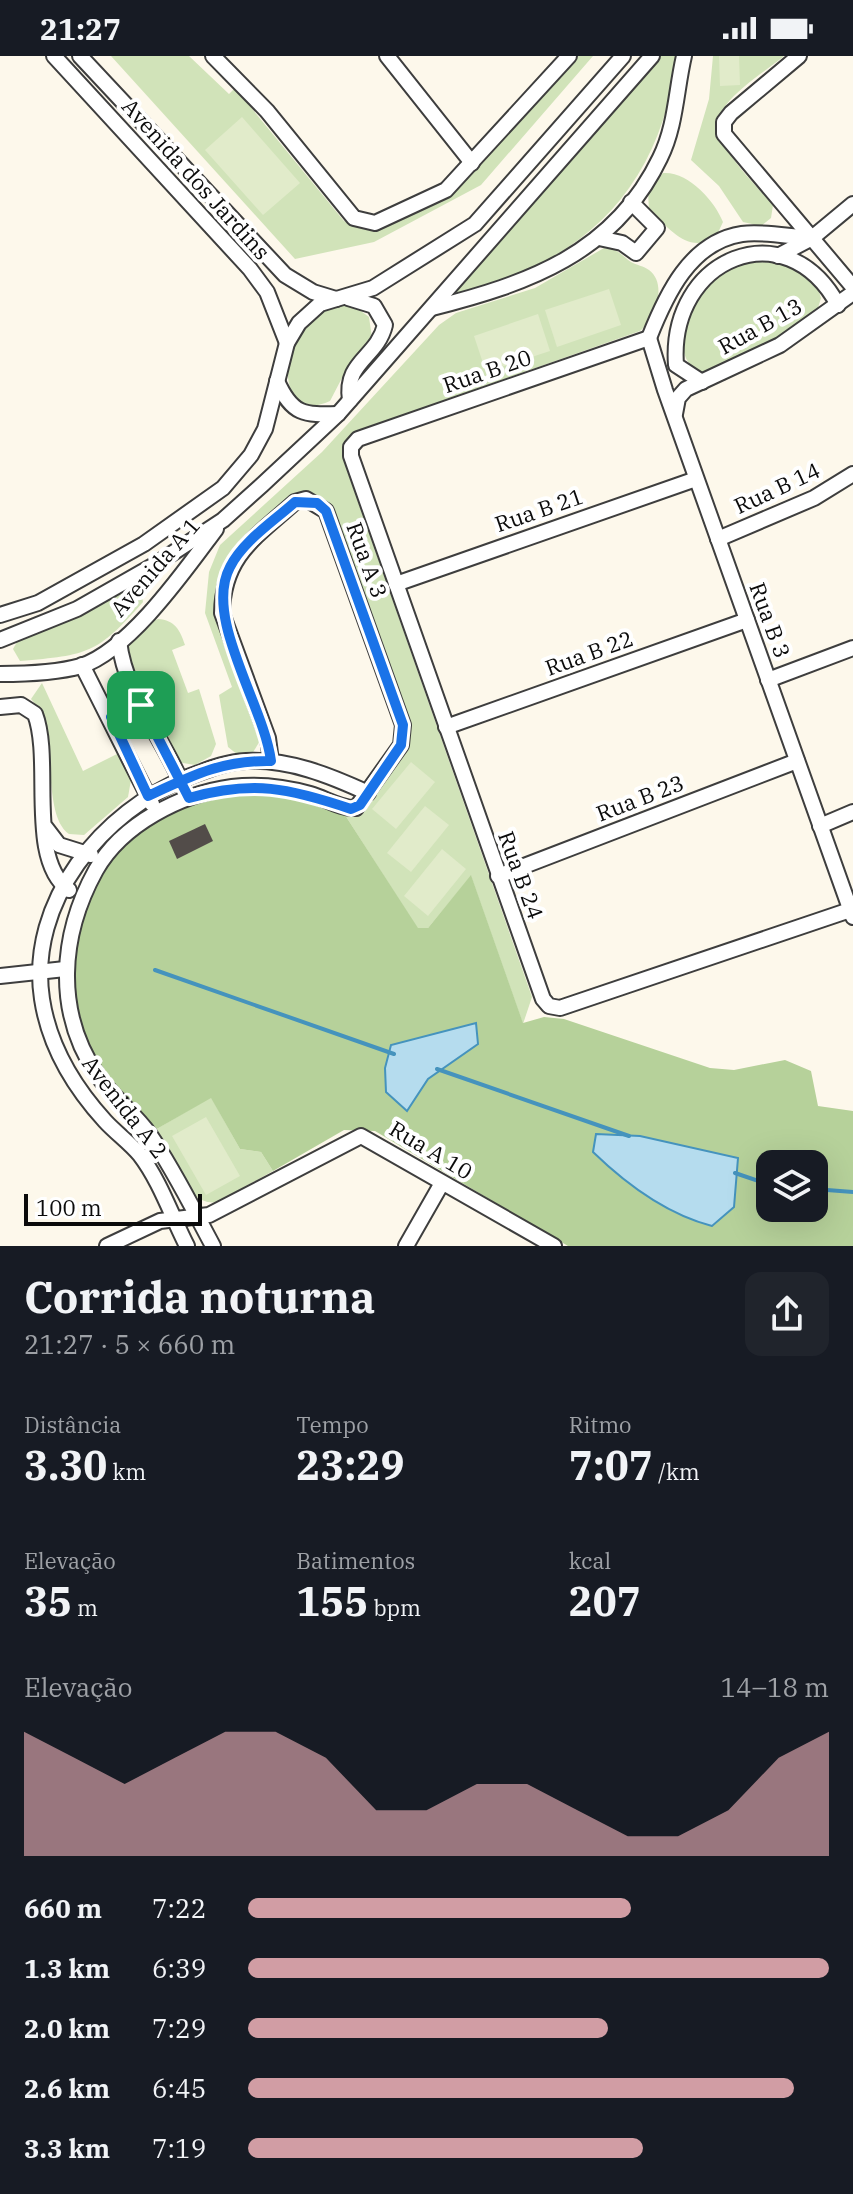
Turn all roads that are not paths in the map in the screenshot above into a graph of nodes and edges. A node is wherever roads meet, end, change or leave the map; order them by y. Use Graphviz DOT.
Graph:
graph roads {
  1 [pos="54,56"];
  2 [pos="80,56"];
  3 [pos="213,56"];
  4 [pos="387,56"];
  5 [pos="623,56"];
  6 [pos="652,56"];
  7 [pos="684,56"];
  8 [pos="799,56"];
  9 [pos="559,60"];
  10 [pos="472,163"];
  11 [pos="631,202"];
  12 [pos="853,204"];
  13 [pos="599,238"];
  14 [pos="812,238"];
  15 [pos="778,256"];
  16 [pos="853,290"];
  17 [pos="344,299"];
  18 [pos="838,305"];
  19 [pos="431,308"];
  20 [pos="649,338"];
  21 [pos="287,343"];
  22 [pos="277,381"];
  23 [pos="702,382"];
  24 [pos="350,400"];
  25 [pos="338,414"];
  26 [pos="675,414"];
  27 [pos="351,456"];
  28 [pos="853,474"];
  29 [pos="696,479"];
  30 [pos="223,520"];
  31 [pos="718,539"];
  32 [pos="396,584"];
  33 [pos="0,615"];
  34 [pos="747,620"];
  35 [pos="0,640"];
  36 [pos="119,641"];
  37 [pos="853,648"];
  38 [pos="82,665"];
  39 [pos="0,674"];
  40 [pos="768,680"];
  41 [pos="141,705"];
  42 [pos="0,707"];
  43 [pos="111,717"];
  44 [pos="446,727"];
  45 [pos="271,761"];
  46 [pos="797,761"];
  47 [pos="181,780"];
  48 [pos="368,793"];
  49 [pos="148,796"];
  50 [pos="189,798"];
  51 [pos="853,812"];
  52 [pos="156,814"];
  53 [pos="820,826"];
  54 [pos="46,828"];
  55 [pos="86,852"];
  56 [pos="101,862"];
  57 [pos="498,876"];
  58 [pos="64,887"];
  59 [pos="82,896"];
  60 [pos="851,913"];
  61 [pos="65,969"];
  62 [pos="41,970"];
  63 [pos="0,976"];
  64 [pos="442,1183"];
  65 [pos="198,1218"];
  66 [pos="173,1219"];
  67 [pos="107,1246"];
  68 [pos="187,1246"];
  69 [pos="213,1246"];
  70 [pos="406,1246"];
  71 [pos="554,1246"];
  1 -- 21 [label="street, Avenida dos Jardins"];
  2 -- 17 [label="street, Avenida dos Jardins"];
  3 -- 10 [label="street"];
  4 -- 10 [label="street"];
  5 -- 17 [label="street"];
  6 -- 19 [label="street"];
  7 -- 11 [label="street"];
  8 -- 14 [label="street"];
  9 -- 10 [label="street"];
  11 -- 13 [label="street"];
  11 -- 13 [label="street"];
  12 -- 14 [label="street, Rua B 13"];
  13 -- 19 [label="street"];
  14 -- 15 [label="street, Rua B 13"];
  14 -- 16 [label="street"];
  14 -- 20 [label="street"];
  15 -- 18 [label="street, Rua B 13"];
  15 -- 23 [label="street, Rua B 13"];
  16 -- 18 [label="street, Rua B 13"];
  17 -- 21 [label="street"];
  17 -- 24 [label="street, Avenida dos Jardins"];
  18 -- 23 [label="street, Rua B 13"];
  19 -- 24 [label="street"];
  20 -- 26 [label="street, Rua B 3"];
  20 -- 27 [label="street, Rua B 20"];
  21 -- 22 [label="street"];
  22 -- 25 [label="street"];
  22 -- 33 [label="street"];
  23 -- 26 [label="street, Rua B 13"];
  24 -- 25 [label="street"];
  25 -- 30 [label="street"];
  26 -- 29 [label="street, Rua B 3"];
  27 -- 32 [label="street, Rua B 24"];
  28 -- 31 [label="street, Rua B 14"];
  29 -- 31 [label="street, Rua B 3"];
  29 -- 32 [label="street, Rua B 21"];
  30 -- 35 [label="street"];
  30 -- 36 [label="street, Avenida A 1"];
  31 -- 34 [label="street, Rua B 3"];
  32 -- 44 [label="street, Rua B 24"];
  34 -- 40 [label="street, Rua B 3"];
  34 -- 44 [label="street, Rua B 22"];
  36 -- 38 [label="street, Avenida A 1"];
  36 -- 41 [label="street, Avenida A 1"];
  37 -- 40 [label="street"];
  38 -- 39 [label="street, Avenida A 1"];
  38 -- 43 [label="street"];
  40 -- 46 [label="street, Rua B 3"];
  41 -- 43 [label="street"];
  41 -- 47 [label="street, Avenida A 1"];
  42 -- 54 [label="street"];
  43 -- 49 [label="street"];
  44 -- 57 [label="street, Rua B 24"];
  45 -- 47 [label="street, Avenida A 2"];
  45 -- 48 [label="street, Avenida A 2"];
  45 -- 48 [label="street, Rua A 3"];
  46 -- 53 [label="street, Rua B 3"];
  46 -- 57 [label="street, Rua B 23"];
  47 -- 49 [label="street, Avenida A 2"];
  47 -- 50 [label="street, Avenida A 1"];
  48 -- 50 [label="street, Avenida A 2"];
  49 -- 52 [label="street"];
  49 -- 55 [label="street, Avenida A 2"];
  50 -- 52 [label="street, Avenida A 2"];
  51 -- 53 [label="street"];
  52 -- 56 [label="street, Avenida A 2"];
  53 -- 60 [label="street, Rua B 3"];
  54 -- 55 [label="street"];
  54 -- 58 [label="street"];
  55 -- 56 [label="street"];
  55 -- 58 [label="street, Avenida A 2"];
  56 -- 59 [label="street, Avenida A 2"];
  57 -- 60 [label="street, Rua B 24"];
  58 -- 59 [label="street"];
  58 -- 62 [label="street, Avenida A 2"];
  59 -- 61 [label="street, Avenida A 2"];
  61 -- 62 [label="street"];
  61 -- 65 [label="street, Avenida A 2"];
  62 -- 63 [label="street"];
  62 -- 66 [label="street, Avenida A 2"];
  64 -- 65 [label="street, Rua A 10"];
  64 -- 70 [label="street"];
  64 -- 71 [label="street, Rua A 10"];
  65 -- 66 [label="street"];
  65 -- 69 [label="street, Avenida A 2"];
  66 -- 67 [label="street"];
  66 -- 68 [label="street, Avenida A 2"];
}
